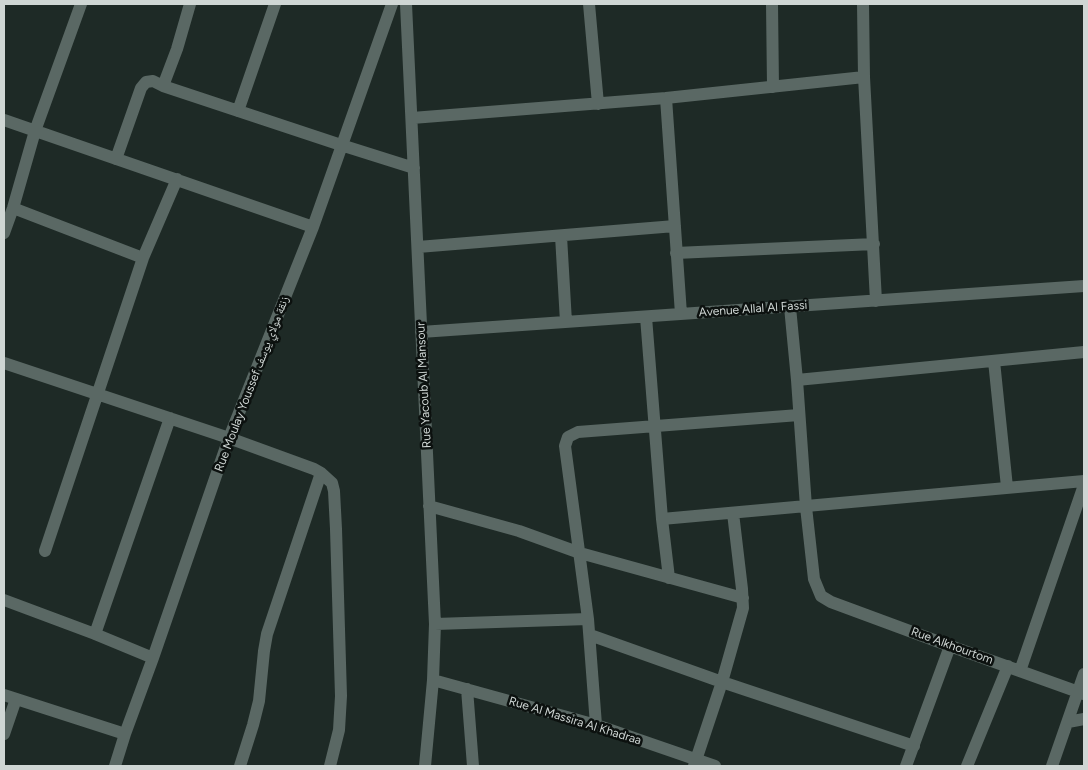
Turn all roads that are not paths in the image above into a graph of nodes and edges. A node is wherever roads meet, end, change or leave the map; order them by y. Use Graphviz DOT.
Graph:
graph roads {
  1 [pos="81,4"];
  2 [pos="190,4"];
  3 [pos="275,4"];
  4 [pos="392,4"];
  5 [pos="406,4"];
  6 [pos="588,4"];
  7 [pos="772,4"];
  8 [pos="863,4"];
  9 [pos="864,77"];
  10 [pos="163,86"];
  11 [pos="773,87"];
  12 [pos="666,98"];
  13 [pos="598,104"];
  14 [pos="238,111"];
  15 [pos="412,118"];
  16 [pos="4,120"];
  17 [pos="35,131"];
  18 [pos="341,146"];
  19 [pos="116,158"];
  20 [pos="414,168"];
  21 [pos="177,179"];
  22 [pos="13,208"];
  23 [pos="675,226"];
  24 [pos="313,227"];
  25 [pos="4,233"];
  26 [pos="561,236"];
  27 [pos="874,244"];
  28 [pos="418,247"];
  29 [pos="676,253"];
  30 [pos="142,258"];
  31 [pos="1084,286"];
  32 [pos="876,301"];
  33 [pos="790,307"];
  34 [pos="681,314"];
  35 [pos="646,317"];
  36 [pos="566,322"];
  37 [pos="422,332"];
  38 [pos="1084,352"];
  39 [pos="994,361"];
  40 [pos="4,363"];
  41 [pos="797,380"];
  42 [pos="96,394"];
  43 [pos="799,415"];
  44 [pos="170,418"];
  45 [pos="655,426"];
  46 [pos="230,438"];
  47 [pos="321,473"];
  48 [pos="1084,480"];
  49 [pos="1084,485"];
  50 [pos="1007,487"];
  51 [pos="429,506"];
  52 [pos="806,507"];
  53 [pos="733,513"];
  54 [pos="662,519"];
  55 [pos="45,551"];
  56 [pos="580,553"];
  57 [pos="668,578"];
  58 [pos="743,598"];
  59 [pos="4,600"];
  60 [pos="588,620"];
  61 [pos="435,624"];
  62 [pos="94,634"];
  63 [pos="590,635"];
  64 [pos="950,646"];
  65 [pos="153,658"];
  66 [pos="1008,666"];
  67 [pos="1020,671"];
  68 [pos="1084,674"];
  69 [pos="433,680"];
  70 [pos="722,682"];
  71 [pos="467,689"];
  72 [pos="1081,693"];
  73 [pos="10,697"];
  74 [pos="1084,718"];
  75 [pos="1068,722"];
  76 [pos="596,725"];
  77 [pos="4,734"];
  78 [pos="125,734"];
  79 [pos="914,746"];
  80 [pos="695,763"];
  81 [pos="115,766"];
  82 [pos="240,766"];
  83 [pos="330,766"];
  84 [pos="425,766"];
  85 [pos="473,766"];
  86 [pos="716,766"];
  87 [pos="906,766"];
  88 [pos="968,766"];
  89 [pos="1052,766"];
  1 -- 17 [label="street"];
  2 -- 10 [label="street"];
  3 -- 14 [label="street"];
  4 -- 18 [label="street, Rue Moulay Youssef زنقة مولاي يوسف"];
  5 -- 15 [label="street, Rue Yacoub Al Mansour"];
  6 -- 13 [label="street"];
  7 -- 11 [label="street"];
  8 -- 9 [label="street"];
  9 -- 11 [label="street"];
  9 -- 27 [label="street"];
  10 -- 14 [label="street"];
  10 -- 19 [label="street"];
  11 -- 12 [label="street"];
  12 -- 13 [label="street"];
  12 -- 23 [label="street"];
  13 -- 15 [label="street"];
  14 -- 18 [label="street"];
  15 -- 20 [label="street, Rue Yacoub Al Mansour"];
  16 -- 17 [label="street"];
  17 -- 19 [label="street"];
  17 -- 22 [label="street"];
  18 -- 20 [label="street"];
  18 -- 24 [label="street, Rue Moulay Youssef زنقة مولاي يوسف"];
  19 -- 21 [label="street"];
  20 -- 28 [label="street, Rue Yacoub Al Mansour"];
  21 -- 24 [label="street"];
  21 -- 30 [label="street"];
  22 -- 25 [label="street"];
  22 -- 30 [label="street"];
  23 -- 26 [label="street"];
  23 -- 29 [label="street"];
  24 -- 46 [label="street, Rue Moulay Youssef زنقة مولاي يوسف"];
  26 -- 28 [label="street"];
  26 -- 36 [label="street"];
  27 -- 29 [label="street"];
  27 -- 32 [label="street"];
  28 -- 37 [label="street, Rue Yacoub Al Mansour"];
  29 -- 34 [label="street"];
  30 -- 42 [label="street"];
  31 -- 32 [label="street, Avenue Allal Al Fassi"];
  32 -- 33 [label="street, Avenue Allal Al Fassi"];
  33 -- 34 [label="street, Avenue Allal Al Fassi"];
  33 -- 41 [label="street"];
  34 -- 35 [label="street, Avenue Allal Al Fassi"];
  35 -- 36 [label="street, Avenue Allal Al Fassi"];
  35 -- 45 [label="street"];
  36 -- 37 [label="street, Avenue Allal Al Fassi"];
  37 -- 51 [label="street, Rue Yacoub Al Mansour"];
  38 -- 39 [label="street"];
  39 -- 41 [label="street"];
  39 -- 50 [label="street"];
  40 -- 42 [label="street"];
  41 -- 43 [label="street"];
  42 -- 44 [label="street"];
  42 -- 55 [label="street"];
  43 -- 45 [label="street"];
  43 -- 52 [label="street"];
  44 -- 46 [label="street"];
  44 -- 62 [label="street"];
  45 -- 54 [label="street"];
  45 -- 56 [label="street"];
  46 -- 47 [label="street"];
  46 -- 65 [label="street, Rue Moulay Youssef زنقة مولاي يوسف"];
  47 -- 82 [label="street"];
  47 -- 83 [label="street"];
  48 -- 50 [label="street"];
  49 -- 67 [label="street"];
  50 -- 52 [label="street"];
  51 -- 56 [label="street"];
  51 -- 61 [label="street, Rue Yacoub Al Mansour"];
  52 -- 53 [label="street"];
  52 -- 64 [label="street, Rue Alkhourtom"];
  53 -- 54 [label="street"];
  53 -- 58 [label="street"];
  54 -- 57 [label="street"];
  56 -- 57 [label="street"];
  56 -- 60 [label="street"];
  57 -- 58 [label="street"];
  58 -- 70 [label="street"];
  59 -- 62 [label="street"];
  60 -- 61 [label="street"];
  60 -- 63 [label="street"];
  61 -- 69 [label="street, Rue Yacoub Al Mansour"];
  62 -- 65 [label="street"];
  63 -- 70 [label="street"];
  63 -- 76 [label="street"];
  64 -- 66 [label="street, Rue Alkhourtom"];
  64 -- 79 [label="street"];
  65 -- 78 [label="street, Rue Moulay Youssef زنقة مولاي يوسف"];
  66 -- 67 [label="street, Rue Alkhourtom"];
  66 -- 88 [label="street"];
  67 -- 72 [label="street, Rue Alkhourtom"];
  68 -- 72 [label="street"];
  69 -- 71 [label="street, Rue Al Massira Al Khadraa"];
  69 -- 84 [label="street, Rue Yacoub Al Mansour"];
  70 -- 79 [label="street"];
  70 -- 80 [label="street"];
  71 -- 76 [label="street, Rue Al Massira Al Khadraa"];
  71 -- 85 [label="street"];
  72 -- 75 [label="street"];
  73 -- 77 [label="street"];
  73 -- 78 [label="street"];
  74 -- 75 [label="street"];
  75 -- 89 [label="street"];
  76 -- 80 [label="street, Rue Al Massira Al Khadraa"];
  78 -- 81 [label="street, Rue Moulay Youssef زنقة مولاي يوسف"];
  79 -- 87 [label="street"];
  80 -- 86 [label="street, Rue Al Massira Al Khadraa"];
}
